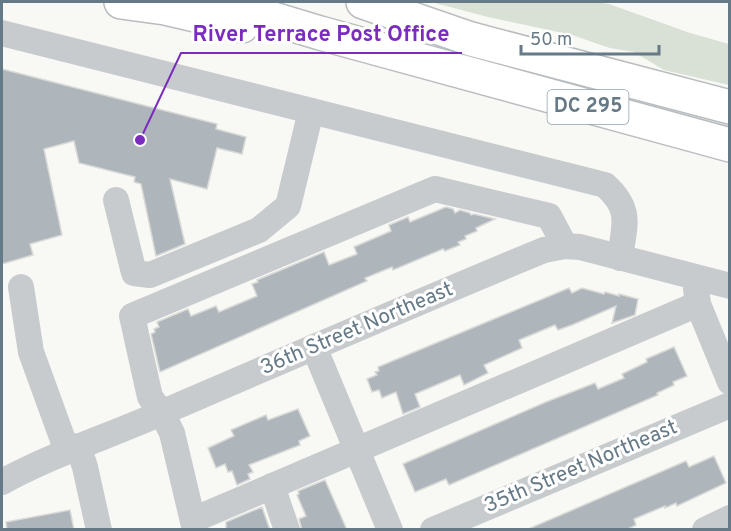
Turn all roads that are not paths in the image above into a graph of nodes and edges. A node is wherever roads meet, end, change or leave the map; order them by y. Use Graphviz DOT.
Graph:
graph roads {
  1 [pos="121,2"];
  2 [pos="217,2"];
  3 [pos="363,2"];
  4 [pos="2,33"];
  5 [pos="446,68"];
  6 [pos="729,107"];
  7 [pos="311,111"];
  8 [pos="729,145"];
  9 [pos="116,200"];
  10 [pos="565,246"];
  11 [pos="620,258"];
  12 [pos="694,277"];
  13 [pos="729,286"];
  14 [pos="21,287"];
  15 [pos="698,304"];
  16 [pos="314,347"];
  17 [pos="729,382"];
  18 [pos="729,405"];
  19 [pos="162,413"];
  20 [pos="72,448"];
  21 [pos="356,449"];
  22 [pos="2,466"];
  23 [pos="28,468"];
  24 [pos="2,482"];
  25 [pos="272,486"];
  26 [pos="729,518"];
  27 [pos="194,525"];
  28 [pos="99,530"];
  29 [pos="287,530"];
  30 [pos="390,530"];
  31 [pos="433,530"];
  32 [pos="705,530"];
  1 -- 5 [label="highway"];
  2 -- 5 [label="highway, DC 295"];
  3 -- 6 [label="highway, DC 295"];
  4 -- 7 [label="street"];
  5 -- 8 [label="highway, DC 295"];
  7 -- 9 [label="street"];
  7 -- 11 [label="street"];
  10 -- 11 [label="street, 36th Street Northeast"];
  10 -- 16 [label="street, 36th Street Northeast"];
  10 -- 19 [label="street"];
  11 -- 12 [label="street, 36th Street Northeast"];
  12 -- 13 [label="street, 36th Street Northeast"];
  12 -- 15 [label="street"];
  14 -- 20 [label="street"];
  15 -- 17 [label="street"];
  15 -- 21 [label="street"];
  16 -- 19 [label="street, 36th Street Northeast"];
  16 -- 21 [label="street"];
  18 -- 31 [label="street, 35th Street Northeast"];
  19 -- 20 [label="street, 36th Street Northeast"];
  19 -- 27 [label="street"];
  20 -- 23 [label="street, 36th Street Northeast"];
  20 -- 28 [label="street"];
  21 -- 25 [label="street"];
  21 -- 30 [label="street"];
  22 -- 23 [label="street, 36th Street Northeast"];
  23 -- 24 [label="street, 36th Street Northeast"];
  25 -- 27 [label="street"];
  25 -- 29 [label="street"];
  26 -- 32 [label="street"];
}
